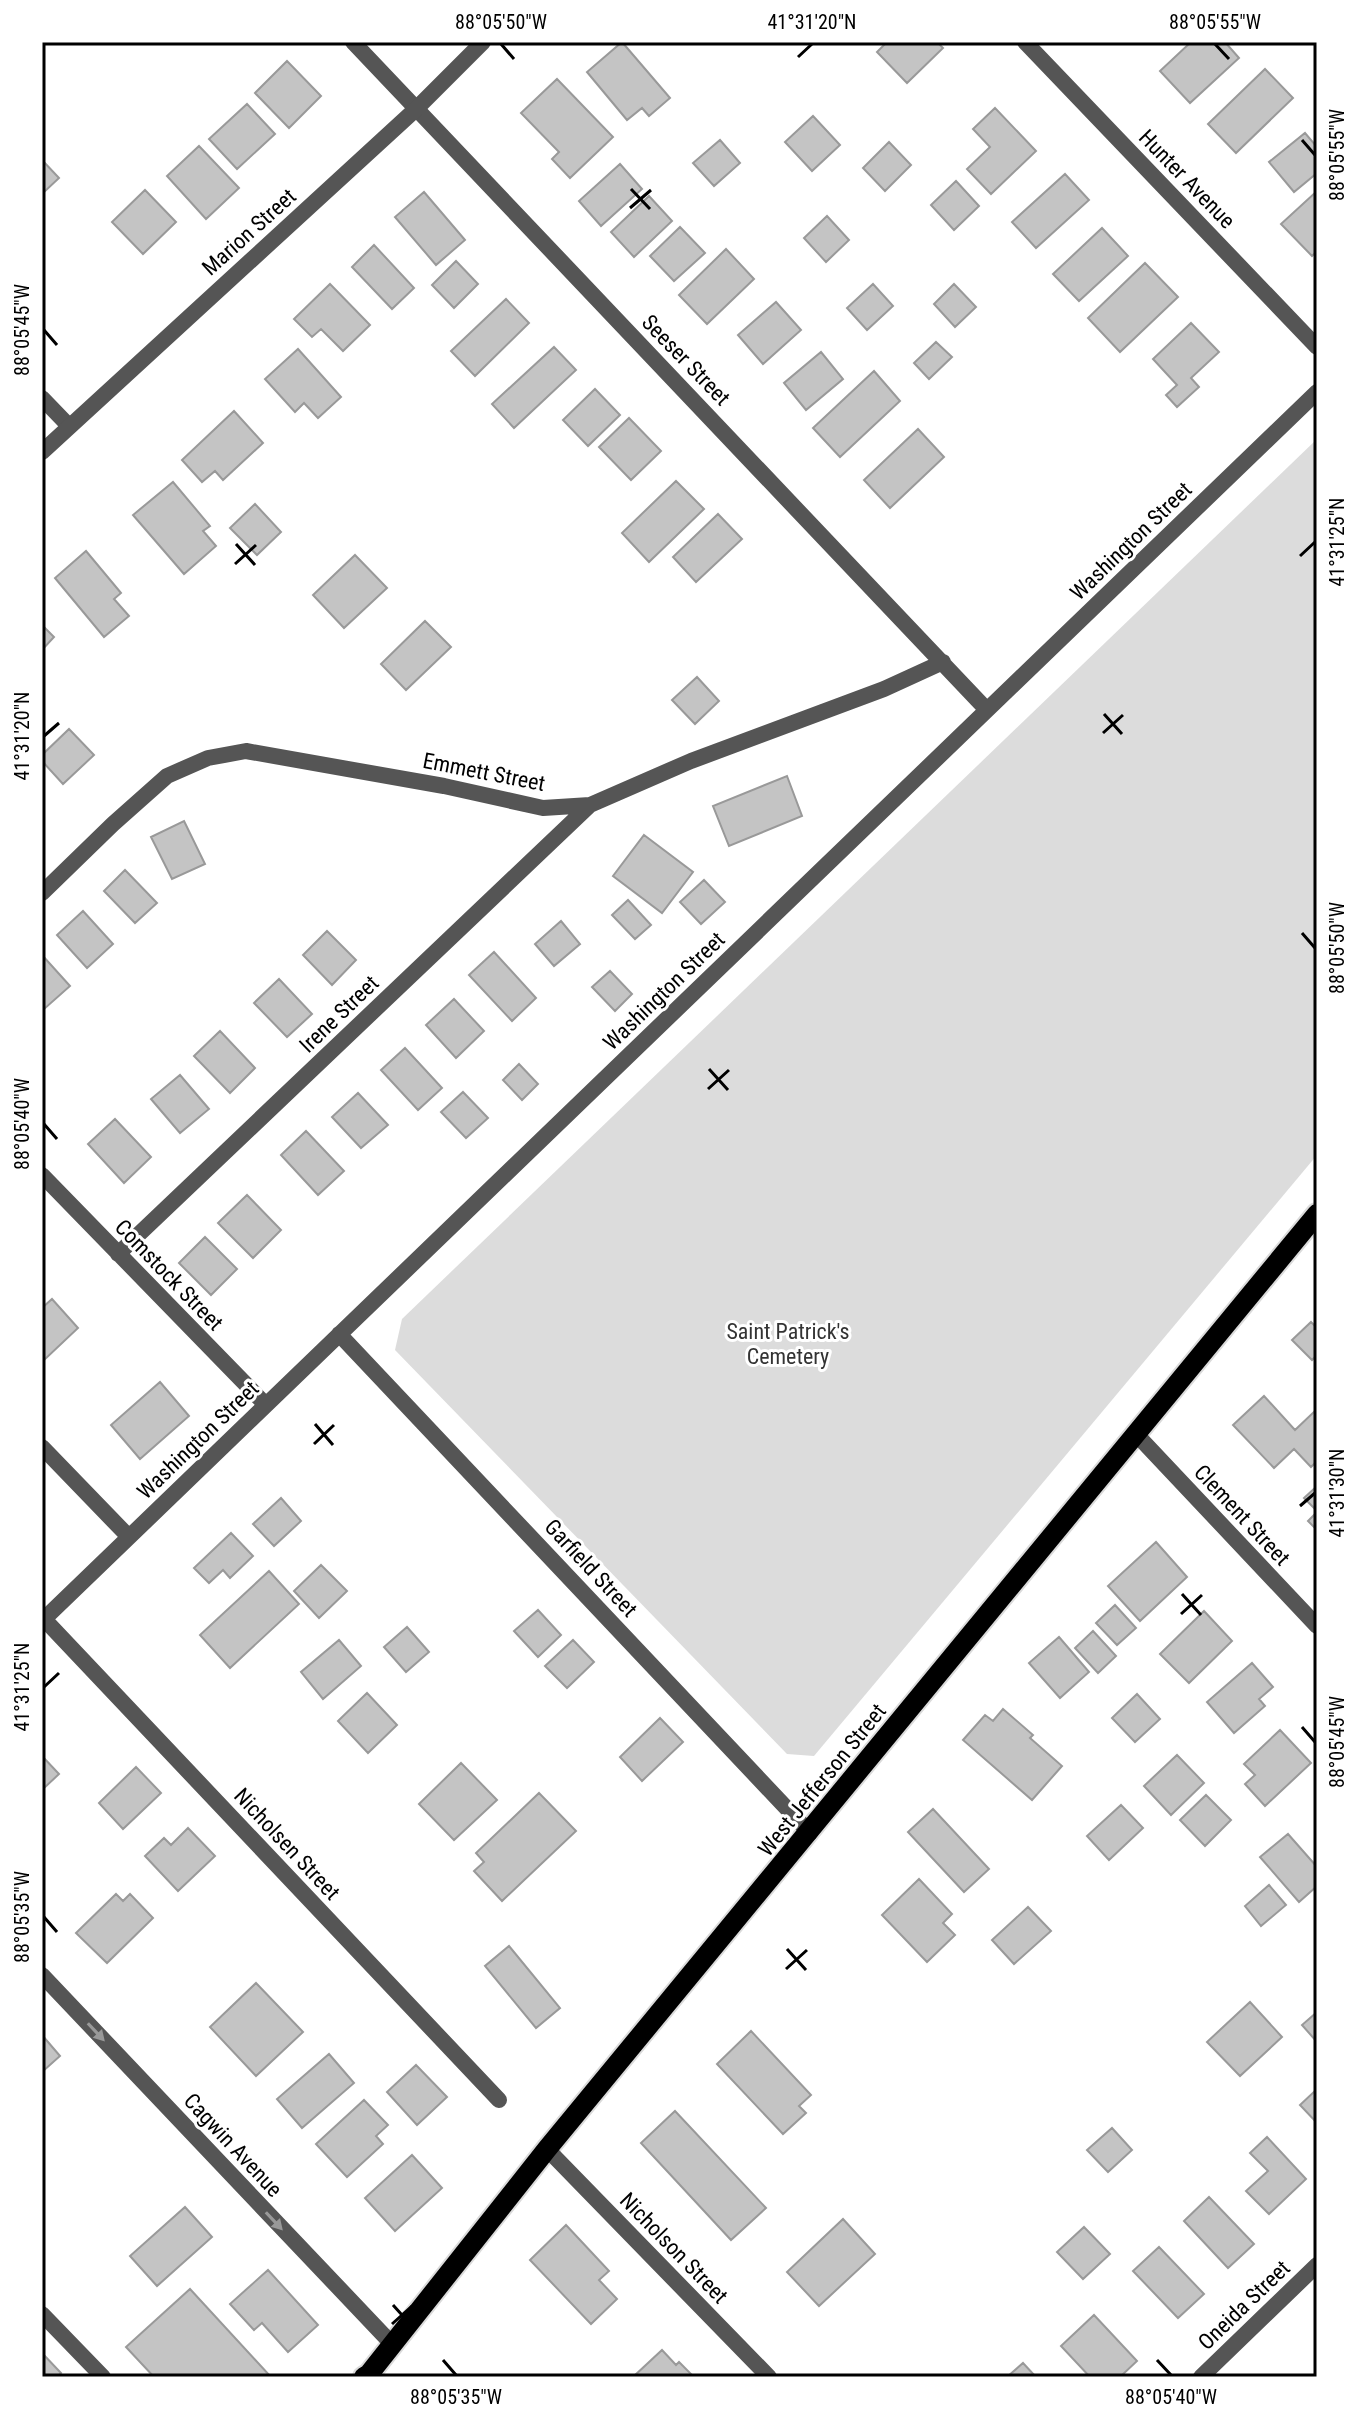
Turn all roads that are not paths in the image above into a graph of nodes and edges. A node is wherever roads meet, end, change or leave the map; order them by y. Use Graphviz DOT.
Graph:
graph roads {
  1 [pos="353,42"];
  2 [pos="483,42"];
  3 [pos="1025,42"];
  4 [pos="416,109"];
  5 [pos="1317,347"];
  6 [pos="1317,392"];
  7 [pos="42,398"];
  8 [pos="69,426"];
  9 [pos="42,452"];
  10 [pos="943,662"];
  11 [pos="987,710"];
  12 [pos="590,805"];
  13 [pos="42,893"];
  14 [pos="42,1175"];
  15 [pos="1317,1214"];
  16 [pos="118,1254"];
  17 [pos="339,1334"];
  18 [pos="266,1405"];
  19 [pos="1136,1434"];
  20 [pos="42,1447"];
  21 [pos="129,1537"];
  22 [pos="43,1620"];
  23 [pos="1315,1621"];
  24 [pos="810,1833"];
  25 [pos="42,1975"];
  26 [pos="499,2100"];
  27 [pos="547,2149"];
  28 [pos="1317,2265"];
  29 [pos="42,2314"];
  30 [pos="392,2344"];
  31 [pos="367,2376"];
  32 [pos="103,2377"];
  33 [pos="769,2377"];
  34 [pos="1201,2377"];
  1 -- 4 [label="street, Seeser Street"];
  2 -- 4 [label="street, Marion Street"];
  3 -- 5 [label="street, Hunter Avenue"];
  4 -- 8 [label="street, Marion Street"];
  4 -- 10 [label="street, Seeser Street"];
  6 -- 11 [label="street, Washington Street"];
  7 -- 8 [label="street"];
  8 -- 9 [label="street, Marion Street"];
  10 -- 11 [label="street, Seeser Street"];
  10 -- 12 [label="street, Emmett Street"];
  11 -- 17 [label="street, Washington Street"];
  12 -- 13 [label="street, Emmett Street"];
  12 -- 16 [label="street, Irene Street"];
  14 -- 16 [label="street, Comstock Street"];
  15 -- 19 [label="main road, West Jefferson Street"];
  16 -- 18 [label="street, Comstock Street"];
  17 -- 18 [label="street, Washington Street"];
  17 -- 24 [label="street, Garfield Street"];
  18 -- 21 [label="street, Washington Street"];
  19 -- 23 [label="street, Clement Street"];
  19 -- 24 [label="main road, West Jefferson Street"];
  20 -- 21 [label="street"];
  21 -- 22 [label="street, Washington Street"];
  22 -- 26 [label="street, Nicholsen Street"];
  24 -- 27 [label="main road, West Jefferson Street"];
  25 -- 30 [label="street, Cagwin Avenue, one-way"];
  27 -- 30 [label="main road, West Jefferson Street"];
  27 -- 33 [label="street, Nicholson Street"];
  28 -- 34 [label="street, Oneida Street"];
  29 -- 32 [label="street"];
  30 -- 31 [label="main road, West Jefferson Street"];
}
